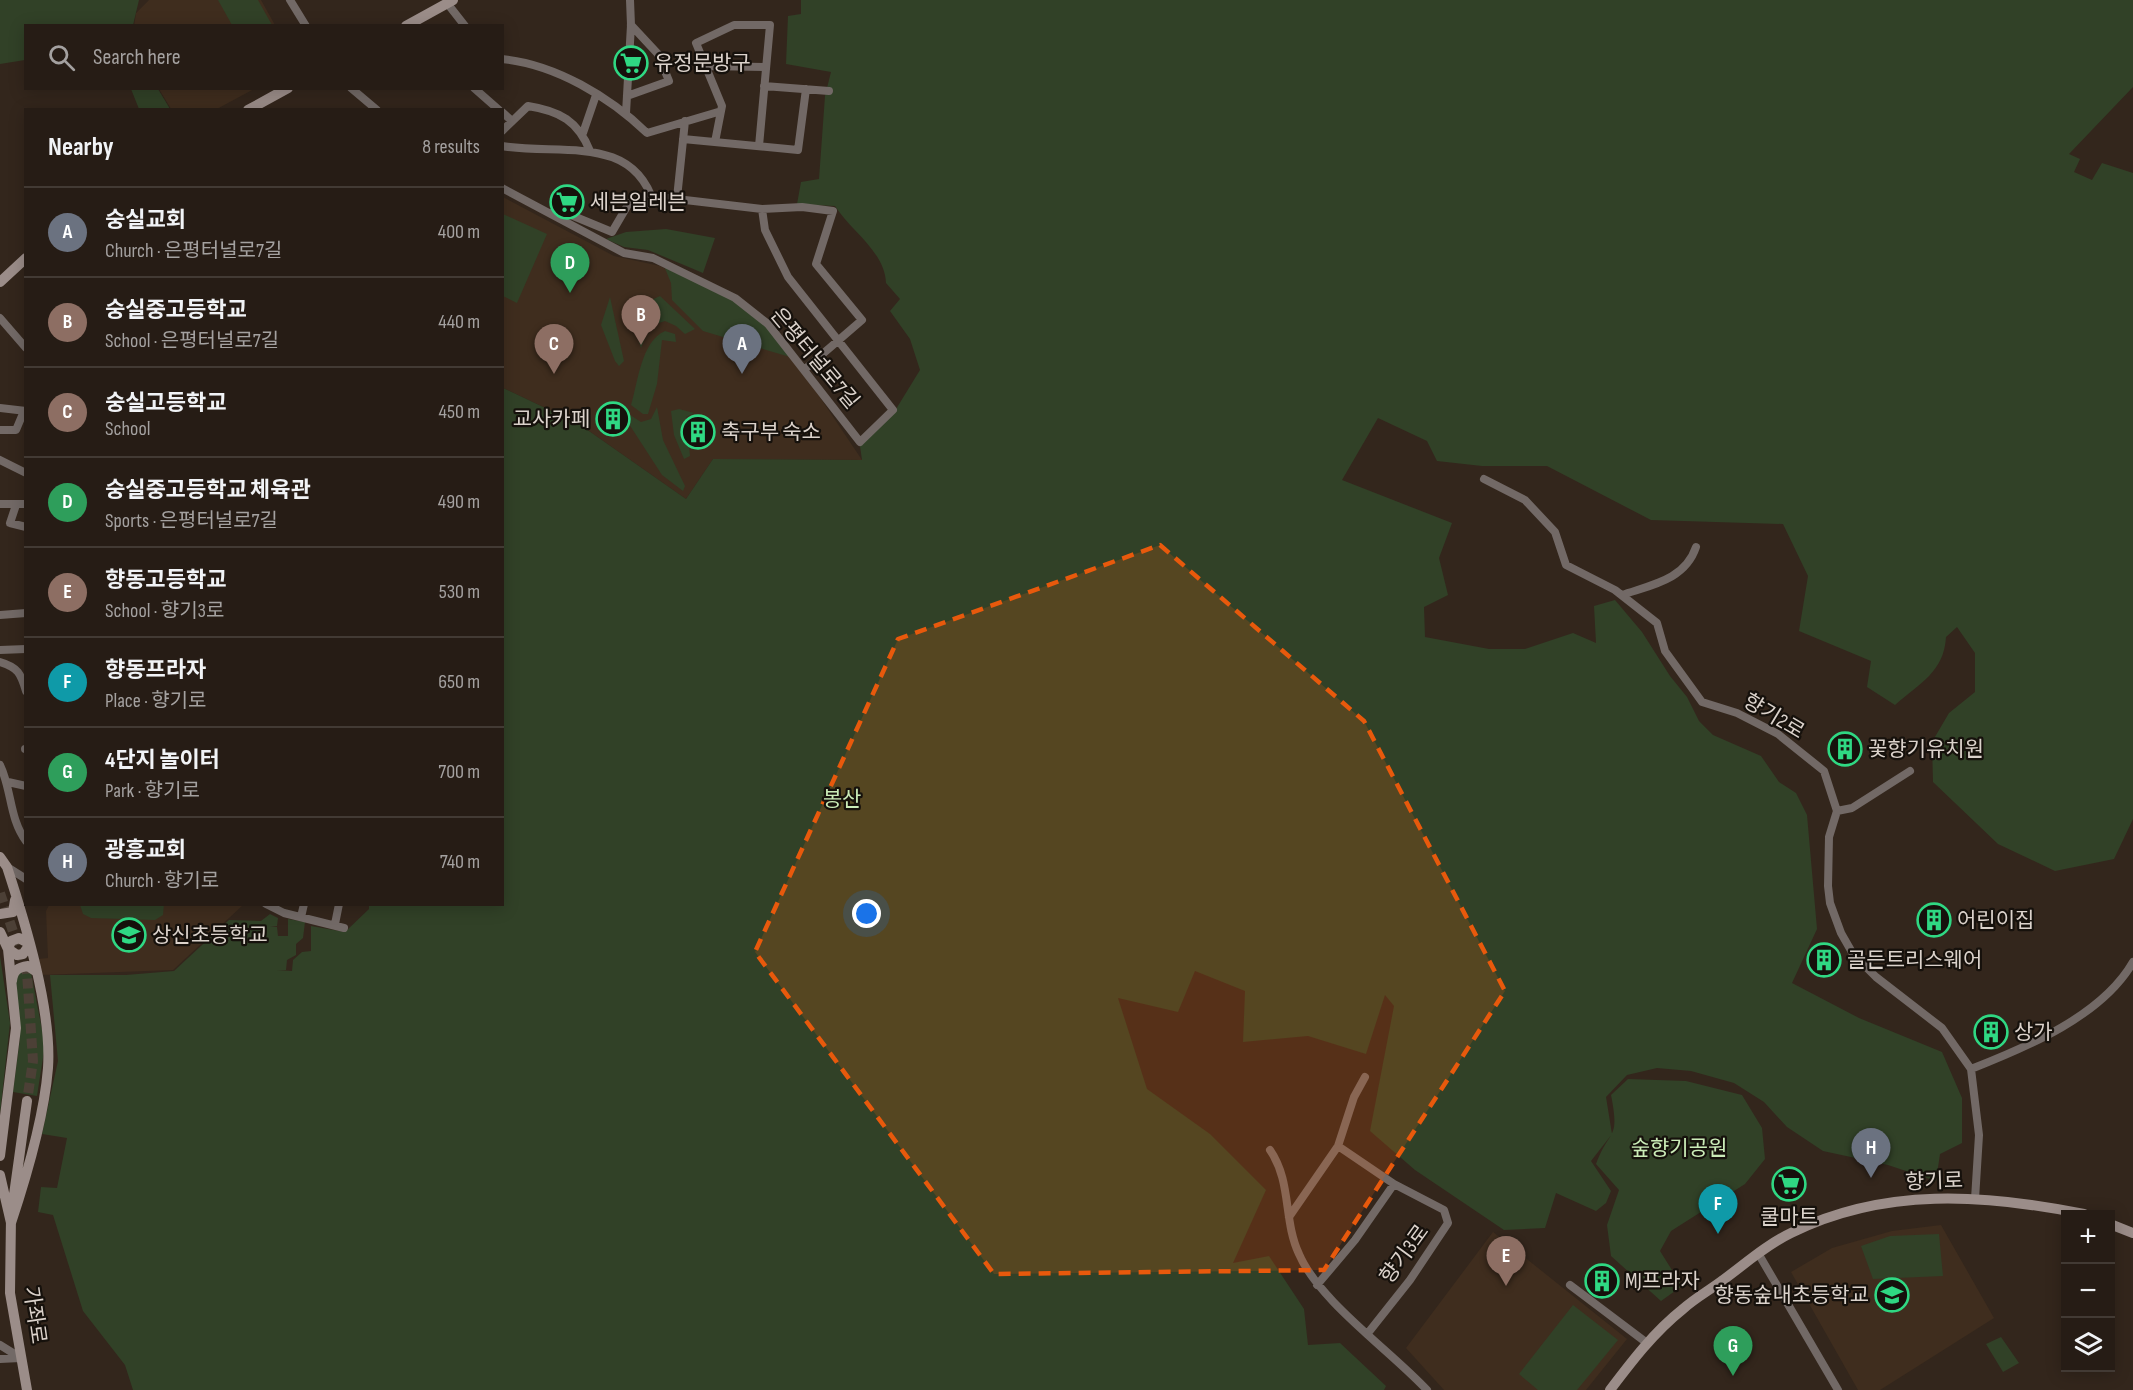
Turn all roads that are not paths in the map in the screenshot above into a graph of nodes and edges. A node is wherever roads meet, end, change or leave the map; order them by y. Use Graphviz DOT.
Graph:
graph roads {
  1 [pos="290,0"];
  2 [pos="630,0"];
  3 [pos="450,2"];
  4 [pos="305,24"];
  5 [pos="410,24"];
  6 [pos="464,24"];
  7 [pos="632,25"];
  8 [pos="504,57"];
  9 [pos="706,66"];
  10 [pos="766,67"];
  11 [pos="764,86"];
  12 [pos="806,89"];
  13 [pos="284,90"];
  14 [pos="353,90"];
  15 [pos="476,90"];
  16 [pos="829,92"];
  17 [pos="596,95"];
  18 [pos="627,96"];
  19 [pos="252,108"];
  20 [pos="375,108"];
  21 [pos="497,108"];
  22 [pos="718,112"];
  23 [pos="626,113"];
  24 [pos="504,114"];
  25 [pos="512,121"];
  26 [pos="685,121"];
  27 [pos="504,129"];
  28 [pos="583,133"];
  29 [pos="683,139"];
  30 [pos="715,142"];
  31 [pos="504,146"];
  32 [pos="759,147"];
  33 [pos="590,151"];
  34 [pos="504,189"];
  35 [pos="677,198"];
  36 [pos="654,204"];
  37 [pos="762,209"];
  38 [pos="551,213"];
  39 [pos="23,265"];
  40 [pos="0,282"];
  41 [pos="0,318"];
  42 [pos="840,340"];
  43 [pos="24,346"];
  44 [pos="804,370"];
  45 [pos="0,408"];
  46 [pos="24,411"];
  47 [pos="24,413"];
  48 [pos="0,430"];
  49 [pos="0,460"];
  50 [pos="24,472"];
  51 [pos="1484,479"];
  52 [pos="0,504"];
  53 [pos="24,504"];
  54 [pos="16,505"];
  55 [pos="24,527"];
  56 [pos="1696,547"];
  57 [pos="1622,595"];
  58 [pos="24,613"];
  59 [pos="0,615"];
  60 [pos="24,649"];
  61 [pos="0,650"];
  62 [pos="0,662"];
  63 [pos="24,684"];
  64 [pos="0,765"];
  65 [pos="1910,771"];
  66 [pos="8,782"];
  67 [pos="24,786"];
  68 [pos="1837,812"];
  69 [pos="24,837"];
  70 [pos="0,857"];
  71 [pos="7,867"];
  72 [pos="24,878"];
  73 [pos="14,888"];
  74 [pos="268,906"];
  75 [pos="304,906"];
  76 [pos="339,906"];
  77 [pos="0,914"];
  78 [pos="301,917"];
  79 [pos="335,924"];
  80 [pos="344,928"];
  81 [pos="0,932"];
  82 [pos="30,944"];
  83 [pos="8,950"];
  84 [pos="2133,962"];
  85 [pos="37,972"];
  86 [pos="11,982"];
  87 [pos="1971,1069"];
  88 [pos="1365,1077"];
  89 [pos="27,1101"];
  90 [pos="1338,1146"];
  91 [pos="1270,1150"];
  92 [pos="0,1156"];
  93 [pos="0,1175"];
  94 [pos="1394,1184"];
  95 [pos="1975,1199"];
  96 [pos="2061,1212"];
  97 [pos="1289,1217"];
  98 [pos="11,1223"];
  99 [pos="2115,1226"];
  100 [pos="2133,1233"];
  101 [pos="1758,1253"];
  102 [pos="1317,1285"];
  103 [pos="1570,1285"];
  104 [pos="1368,1333"];
  105 [pos="1647,1343"];
  106 [pos="0,1345"];
  107 [pos="21,1358"];
  108 [pos="0,1359"];
  109 [pos="22,1390"];
  110 [pos="29,1390"];
  111 [pos="1428,1390"];
  112 [pos="1610,1390"];
  113 [pos="1838,1390"];
  1 -- 4 [label="street"];
  2 -- 7 [label="street"];
  3 -- 5 [label="main road"];
  3 -- 6 [label="street"];
  7 -- 18 [label="street"];
  7 -- 18 [label="street"];
  8 -- 17 [label="street"];
  9 -- 10 [label="street"];
  9 -- 10 [label="street"];
  9 -- 22 [label="street"];
  10 -- 11 [label="street"];
  11 -- 12 [label="street"];
  11 -- 32 [label="street"];
  12 -- 16 [label="street"];
  12 -- 32 [label="street"];
  13 -- 19 [label="main road"];
  14 -- 20 [label="street"];
  15 -- 21 [label="street"];
  17 -- 23 [label="street"];
  17 -- 28 [label="street"];
  18 -- 23 [label="street"];
  22 -- 26 [label="street"];
  22 -- 30 [label="street"];
  23 -- 26 [label="street"];
  24 -- 25 [label="street"];
  25 -- 27 [label="street"];
  25 -- 28 [label="street"];
  26 -- 29 [label="street"];
  28 -- 33 [label="street"];
  29 -- 30 [label="street"];
  29 -- 35 [label="street"];
  30 -- 32 [label="street"];
  31 -- 33 [label="street"];
  33 -- 36 [label="street"];
  34 -- 38 [label="street, 은평터널로7길"];
  35 -- 36 [label="street"];
  35 -- 37 [label="street"];
  36 -- 38 [label="street"];
  37 -- 42 [label="street"];
  37 -- 42 [label="street"];
  38 -- 44 [label="street, 은평터널로7길"];
  39 -- 40 [label="main road"];
  41 -- 43 [label="street"];
  42 -- 44 [label="street"];
  42 -- 44 [label="street, 은평터널로7길"];
  45 -- 46 [label="street"];
  47 -- 48 [label="street"];
  49 -- 50 [label="street"];
  51 -- 57 [label="street"];
  52 -- 54 [label="street"];
  53 -- 54 [label="street"];
  54 -- 55 [label="street"];
  56 -- 57 [label="street"];
  57 -- 68 [label="street, 향기2로"];
  58 -- 59 [label="street"];
  60 -- 61 [label="street"];
  62 -- 63 [label="street"];
  64 -- 66 [label="street"];
  65 -- 68 [label="street"];
  66 -- 67 [label="street"];
  66 -- 69 [label="street"];
  68 -- 87 [label="street"];
  70 -- 71 [label="main road"];
  71 -- 72 [label="street"];
  71 -- 73 [label="main road"];
  73 -- 77 [label="main road"];
  73 -- 82 [label="main road"];
  74 -- 78 [label="street"];
  75 -- 78 [label="street"];
  76 -- 79 [label="street"];
  78 -- 79 [label="street"];
  79 -- 80 [label="street"];
  81 -- 83 [label="main road"];
  82 -- 83 [label="main road"];
  82 -- 85 [label="main road"];
  83 -- 86 [label="main road"];
  84 -- 87 [label="street"];
  85 -- 86 [label="main road"];
  85 -- 98 [label="main road"];
  86 -- 92 [label="main road"];
  87 -- 95 [label="street"];
  88 -- 90 [label="street"];
  89 -- 98 [label="main road, 가좌로"];
  90 -- 94 [label="street, 향기3로"];
  90 -- 97 [label="street"];
  91 -- 97 [label="street"];
  93 -- 98 [label="main road"];
  94 -- 102 [label="street"];
  94 -- 104 [label="street, 향기3로"];
  95 -- 96 [label="main road, 향기로"];
  95 -- 101 [label="main road, 향기로"];
  97 -- 102 [label="street"];
  98 -- 107 [label="main road, 가좌로"];
  99 -- 100 [label="main road"];
  101 -- 105 [label="main road, 향기로"];
  101 -- 113 [label="street"];
  102 -- 104 [label="street"];
  103 -- 105 [label="street"];
  104 -- 111 [label="street"];
  105 -- 112 [label="main road, 향기로"];
  106 -- 107 [label="street"];
  107 -- 108 [label="street"];
  107 -- 109 [label="main road"];
  107 -- 110 [label="main road, 가좌로"];
}
